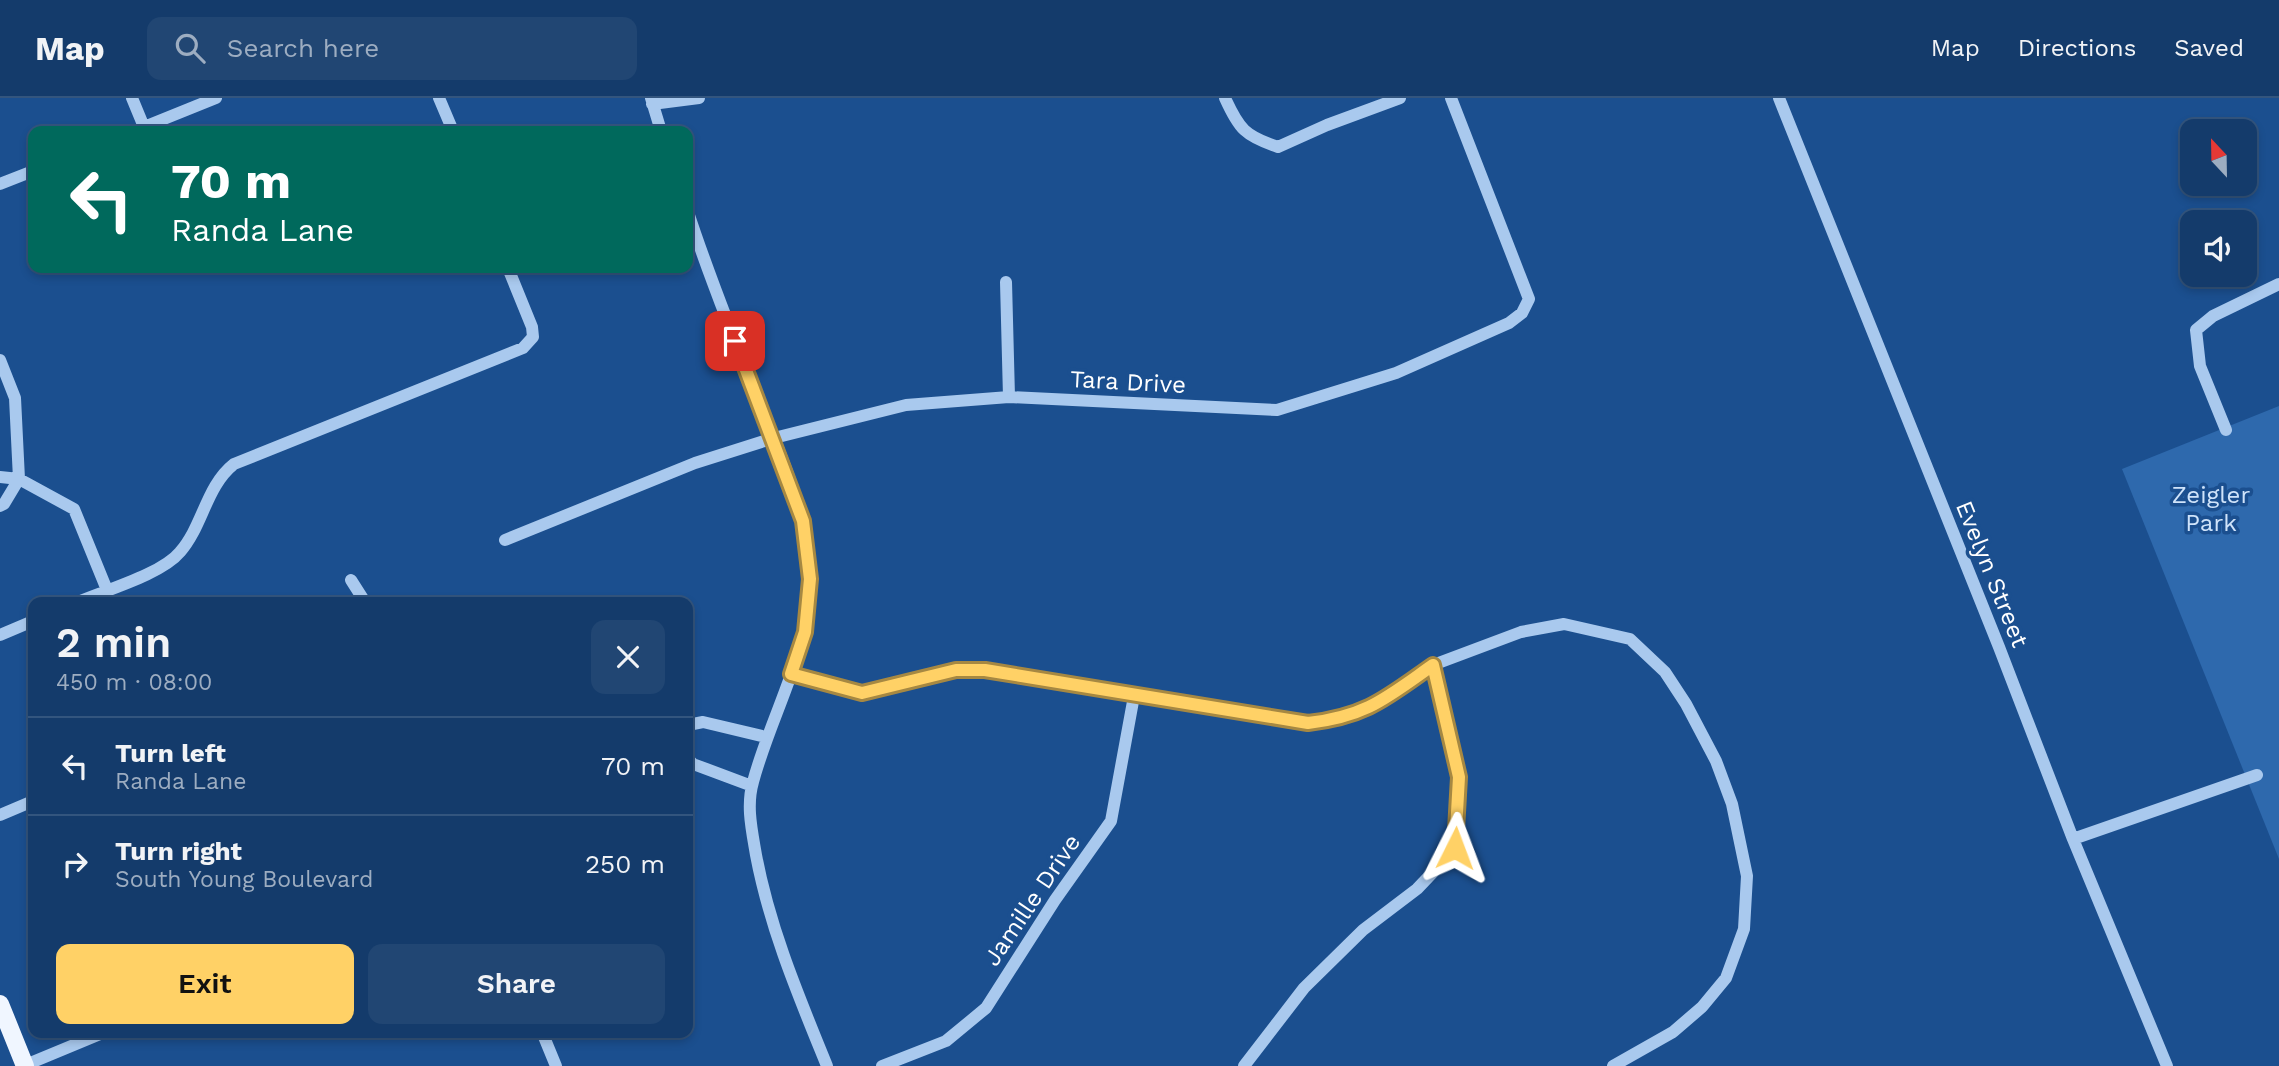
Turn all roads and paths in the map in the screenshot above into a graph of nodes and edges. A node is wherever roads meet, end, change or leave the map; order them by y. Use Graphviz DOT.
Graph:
graph roads {
  1 [pos="132,98"];
  2 [pos="216,98"];
  3 [pos="439,98"];
  4 [pos="699,98"];
  5 [pos="1225,98"];
  6 [pos="1400,98"];
  7 [pos="1451,98"];
  8 [pos="1779,98"];
  9 [pos="652,101"];
  10 [pos="138,126"];
  11 [pos="146,126"];
  12 [pos="451,126"];
  13 [pos="660,126"];
  14 [pos="28,173"];
  15 [pos="0,184"];
  16 [pos="693,227"];
  17 [pos="510,273"];
  18 [pos="1006,282"];
  19 [pos="2279,284"];
  20 [pos="0,360"];
  21 [pos="1009,397"];
  22 [pos="2226,430"];
  23 [pos="774,438"];
  24 [pos="0,477"];
  25 [pos="19,479"];
  26 [pos="0,506"];
  27 [pos="505,540"];
  28 [pos="351,580"];
  29 [pos="107,590"];
  30 [pos="90,597"];
  31 [pos="362,597"];
  32 [pos="28,623"];
  33 [pos="0,635"];
  34 [pos="1433,665"];
  35 [pos="791,674"];
  36 [pos="1134,696"];
  37 [pos="693,724"];
  38 [pos="766,737"];
  39 [pos="693,764"];
  40 [pos="2258,775"];
  41 [pos="752,786"];
  42 [pos="28,803"];
  43 [pos="0,815"];
  44 [pos="2073,839"];
  45 [pos="0,1004"];
  46 [pos="91,1038"];
  47 [pos="544,1038"];
  48 [pos="24,1066"];
  49 [pos="556,1066"];
  50 [pos="827,1066"];
  51 [pos="882,1066"];
  52 [pos="1244,1066"];
  53 [pos="1613,1066"];
  54 [pos="2167,1066"];
  1 -- 10 [label="street"];
  2 -- 11 [label="street"];
  3 -- 12 [label="street"];
  4 -- 9 [label="street"];
  5 -- 6 [label="street"];
  7 -- 21 [label="street, Tara Drive"];
  8 -- 44 [label="street, Evelyn Street"];
  9 -- 13 [label="street"];
  14 -- 15 [label="street"];
  16 -- 23 [label="street"];
  17 -- 29 [label="street"];
  18 -- 21 [label="street"];
  19 -- 22 [label="street"];
  20 -- 25 [label="street"];
  21 -- 23 [label="street, Tara Drive"];
  23 -- 27 [label="street, Tara Drive"];
  23 -- 35 [label="street"];
  24 -- 25 [label="street"];
  25 -- 26 [label="street"];
  25 -- 29 [label="street"];
  28 -- 31 [label="street"];
  29 -- 30 [label="street"];
  32 -- 33 [label="street"];
  34 -- 36 [label="street"];
  34 -- 52 [label="street"];
  34 -- 53 [label="street"];
  35 -- 36 [label="street"];
  35 -- 38 [label="street"];
  36 -- 51 [label="street, Jamille Drive"];
  37 -- 38 [label="street"];
  38 -- 41 [label="street"];
  39 -- 41 [label="street"];
  40 -- 44 [label="street"];
  41 -- 50 [label="street"];
  42 -- 43 [label="street"];
  44 -- 54 [label="street, Evelyn Street"];
  45 -- 48 [label="main road"];
  46 -- 48 [label="street"];
  47 -- 49 [label="street"];
}
